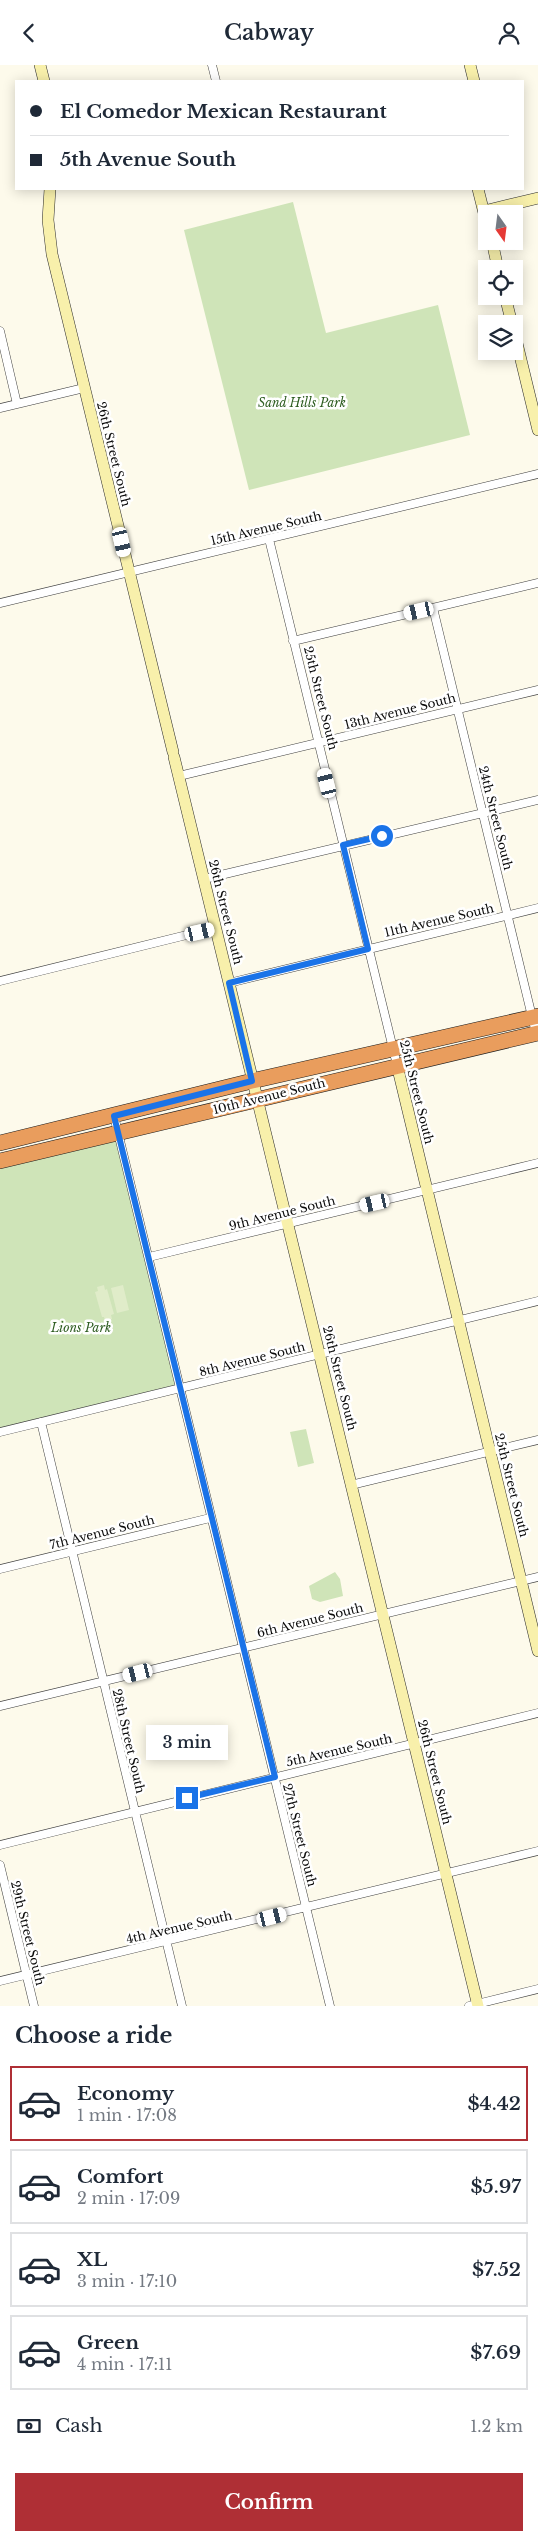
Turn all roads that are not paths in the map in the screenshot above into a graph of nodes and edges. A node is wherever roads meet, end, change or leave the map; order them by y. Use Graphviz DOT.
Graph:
graph roads {
  1 [pos="40,65"];
  2 [pos="212,65"];
  3 [pos="470,65"];
  4 [pos="44,80"];
  5 [pos="216,80"];
  6 [pos="474,80"];
  7 [pos="50,190"];
  8 [pos="478,190"];
  9 [pos="538,198"];
  10 [pos="482,205"];
  11 [pos="517,205"];
  12 [pos="0,331"];
  13 [pos="521,360"];
  14 [pos="84,387"];
  15 [pos="17,404"];
  16 [pos="0,408"];
  17 [pos="538,430"];
  18 [pos="538,474"];
  19 [pos="268,539"];
  20 [pos="129,572"];
  21 [pos="538,583"];
  22 [pos="0,603"];
  23 [pos="434,608"];
  24 [pos="293,641"];
  25 [pos="538,690"];
  26 [pos="458,709"];
  27 [pos="317,743"];
  28 [pos="179,776"];
  29 [pos="538,799"];
  30 [pos="483,812"];
  31 [pos="343,845"];
  32 [pos="204,879"];
  33 [pos="538,908"];
  34 [pos="508,915"];
  35 [pos="215,928"];
  36 [pos="368,949"];
  37 [pos="0,981"];
  38 [pos="229,983"];
  39 [pos="535,1016"];
  40 [pos="537,1033"];
  41 [pos="392,1049"];
  42 [pos="397,1065"];
  43 [pos="252,1081"];
  44 [pos="256,1099"];
  45 [pos="114,1116"];
  46 [pos="119,1132"];
  47 [pos="0,1143"];
  48 [pos="0,1161"];
  49 [pos="538,1163"];
  50 [pos="427,1190"];
  51 [pos="288,1223"];
  52 [pos="149,1257"];
  53 [pos="538,1301"];
  54 [pos="459,1320"];
  55 [pos="320,1354"];
  56 [pos="180,1387"];
  57 [pos="41,1422"];
  58 [pos="0,1432"];
  59 [pos="538,1440"];
  60 [pos="490,1451"];
  61 [pos="351,1485"];
  62 [pos="210,1518"];
  63 [pos="72,1551"];
  64 [pos="0,1569"];
  65 [pos="538,1577"];
  66 [pos="521,1581"];
  67 [pos="382,1613"];
  68 [pos="242,1648"];
  69 [pos="538,1651"];
  70 [pos="104,1681"];
  71 [pos="0,1706"];
  72 [pos="538,1713"];
  73 [pos="414,1745"];
  74 [pos="275,1777"];
  75 [pos="134,1811"];
  76 [pos="0,1845"];
  77 [pos="538,1851"];
  78 [pos="0,1865"];
  79 [pos="445,1873"];
  80 [pos="307,1908"];
  81 [pos="166,1942"];
  82 [pos="27,1975"];
  83 [pos="0,1981"];
  84 [pos="538,1989"];
  85 [pos="475,2005"];
  86 [pos="34,2006"];
  87 [pos="182,2006"];
  88 [pos="330,2006"];
  1 -- 4 [label="street"];
  2 -- 5 [label="street"];
  3 -- 6 [label="street"];
  7 -- 14 [label="street, 26th Street South"];
  8 -- 10 [label="street"];
  9 -- 11 [label="street"];
  12 -- 15 [label="street"];
  13 -- 17 [label="street"];
  14 -- 15 [label="street"];
  14 -- 20 [label="street, 26th Street South"];
  15 -- 16 [label="street"];
  18 -- 19 [label="street, 15th Avenue South"];
  19 -- 20 [label="street, 15th Avenue South"];
  19 -- 24 [label="street, 25th Street South"];
  20 -- 22 [label="street, 15th Avenue South"];
  20 -- 28 [label="street, 26th Street South"];
  21 -- 23 [label="street"];
  23 -- 24 [label="street"];
  23 -- 26 [label="street, 24th Street South"];
  24 -- 27 [label="street, 25th Street South"];
  25 -- 26 [label="street, 13th Avenue South"];
  26 -- 27 [label="street, 13th Avenue South"];
  26 -- 30 [label="street, 24th Street South"];
  27 -- 28 [label="street, 13th Avenue South"];
  27 -- 31 [label="street, 25th Street South"];
  28 -- 32 [label="street, 26th Street South"];
  29 -- 30 [label="street"];
  30 -- 31 [label="street"];
  30 -- 34 [label="street, 24th Street South"];
  31 -- 32 [label="street"];
  31 -- 36 [label="street, 25th Street South"];
  32 -- 35 [label="street, 26th Street South"];
  33 -- 34 [label="street, 11th Avenue South"];
  34 -- 36 [label="street, 11th Avenue South"];
  34 -- 39 [label="street, 24th Street South"];
  35 -- 37 [label="street"];
  35 -- 38 [label="street, 26th Street South"];
  36 -- 38 [label="street, 11th Avenue South"];
  36 -- 41 [label="street, 25th Street South"];
  38 -- 43 [label="street, 26th Street South"];
  39 -- 40 [label="street, 24th Street South"];
  39 -- 41 [label="highway, 10th Avenue South"];
  40 -- 42 [label="highway, 10th Avenue South"];
  41 -- 42 [label="street, 25th Street South"];
  41 -- 43 [label="highway, 10th Avenue South"];
  42 -- 44 [label="highway, 10th Avenue South"];
  42 -- 50 [label="street, 25th Street South"];
  43 -- 44 [label="street, 26th Street South"];
  43 -- 45 [label="highway, 10th Avenue South"];
  44 -- 46 [label="highway, 10th Avenue South"];
  44 -- 51 [label="street, 26th Street South"];
  45 -- 46 [label="street, 27th Street South"];
  45 -- 47 [label="highway, 10th Avenue South"];
  46 -- 48 [label="highway, 10th Avenue South"];
  46 -- 52 [label="street, 27th Street South"];
  49 -- 50 [label="street, 9th Avenue South"];
  50 -- 51 [label="street, 9th Avenue South"];
  50 -- 54 [label="street, 25th Street South"];
  51 -- 52 [label="street, 9th Avenue South"];
  51 -- 55 [label="street, 26th Street South"];
  52 -- 56 [label="street, 27th Street South"];
  53 -- 54 [label="street, 8th Avenue South"];
  54 -- 55 [label="street, 8th Avenue South"];
  54 -- 60 [label="street, 25th Street South"];
  55 -- 56 [label="street, 8th Avenue South"];
  55 -- 61 [label="street, 26th Street South"];
  56 -- 57 [label="street, 8th Avenue South"];
  56 -- 62 [label="street, 27th Street South"];
  57 -- 58 [label="street, 8th Avenue South"];
  57 -- 63 [label="street, 28th Street South"];
  59 -- 60 [label="street"];
  60 -- 61 [label="street"];
  60 -- 66 [label="street, 25th Street South"];
  61 -- 67 [label="street, 26th Street South"];
  62 -- 63 [label="street, 7th Avenue South"];
  62 -- 68 [label="street, 27th Street South"];
  63 -- 64 [label="street, 7th Avenue South"];
  63 -- 70 [label="street, 28th Street South"];
  65 -- 66 [label="street, 6th Avenue South"];
  66 -- 67 [label="street, 6th Avenue South"];
  66 -- 69 [label="street, 25th Street South"];
  67 -- 68 [label="street, 6th Avenue South"];
  67 -- 73 [label="street, 26th Street South"];
  68 -- 70 [label="street, 6th Avenue South"];
  68 -- 74 [label="street, 27th Street South"];
  70 -- 71 [label="street, 6th Avenue South"];
  70 -- 75 [label="street, 28th Street South"];
  72 -- 73 [label="street, 5th Avenue South"];
  73 -- 74 [label="street, 5th Avenue South"];
  73 -- 79 [label="street, 26th Street South"];
  74 -- 75 [label="street, 5th Avenue South"];
  74 -- 80 [label="street, 27th Street South"];
  75 -- 76 [label="street, 5th Avenue South"];
  75 -- 81 [label="street, 28th Street South"];
  77 -- 79 [label="street, 4th Avenue South"];
  78 -- 82 [label="street, 29th Street South"];
  79 -- 80 [label="street, 4th Avenue South"];
  79 -- 85 [label="street, 26th Street South"];
  80 -- 81 [label="street, 4th Avenue South"];
  80 -- 88 [label="street, 27th Street South"];
  81 -- 82 [label="street, 4th Avenue South"];
  81 -- 87 [label="street, 28th Street South"];
  82 -- 83 [label="street, 4th Avenue South"];
  82 -- 86 [label="street, 29th Street South"];
  84 -- 85 [label="street"];
}
